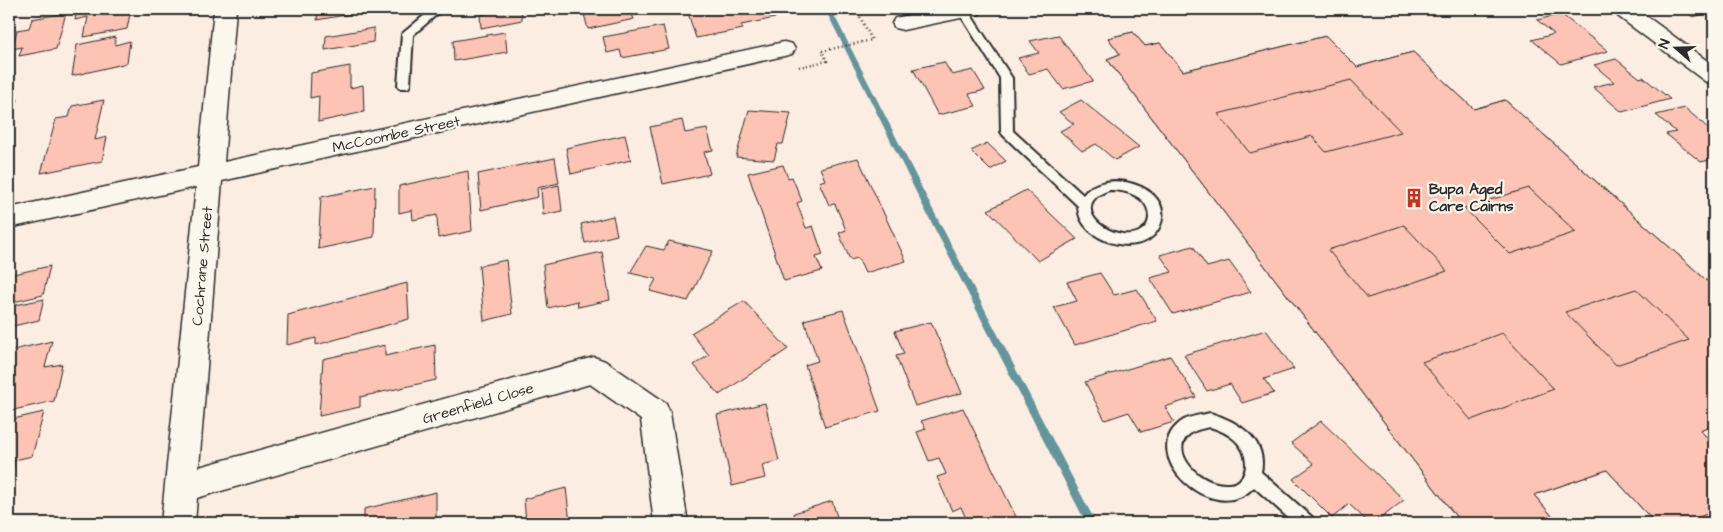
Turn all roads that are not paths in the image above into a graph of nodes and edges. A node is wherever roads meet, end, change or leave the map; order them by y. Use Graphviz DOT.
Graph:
graph roads {
  1 [pos="225,9"];
  2 [pos="438,9"];
  3 [pos="1623,9"];
  4 [pos="968,10"];
  5 [pos="903,23"];
  6 [pos="788,59"];
  7 [pos="1714,77"];
  8 [pos="404,84"];
  9 [pos="210,175"];
  10 [pos="1084,202"];
  11 [pos="9,218"];
  12 [pos="1253,476"];
  13 [pos="182,487"];
  14 [pos="178,523"];
  15 [pos="670,523"];
  16 [pos="1306,523"];
  1 -- 9 [label="street, Cochrane Street"];
  2 -- 8 [label="lane"];
  3 -- 7 [label="street"];
  4 -- 5 [label="street"];
  4 -- 10 [label="lane"];
  6 -- 9 [label="street, McCoombe Street"];
  9 -- 11 [label="street, McCoombe Street"];
  9 -- 13 [label="street, Cochrane Street"];
  10 -- 10 [label="lane"];
  12 -- 12 [label="lane"];
  12 -- 16 [label="lane"];
  13 -- 14 [label="street, Cochrane Street"];
  13 -- 15 [label="street, Greenfield Close"];
}
